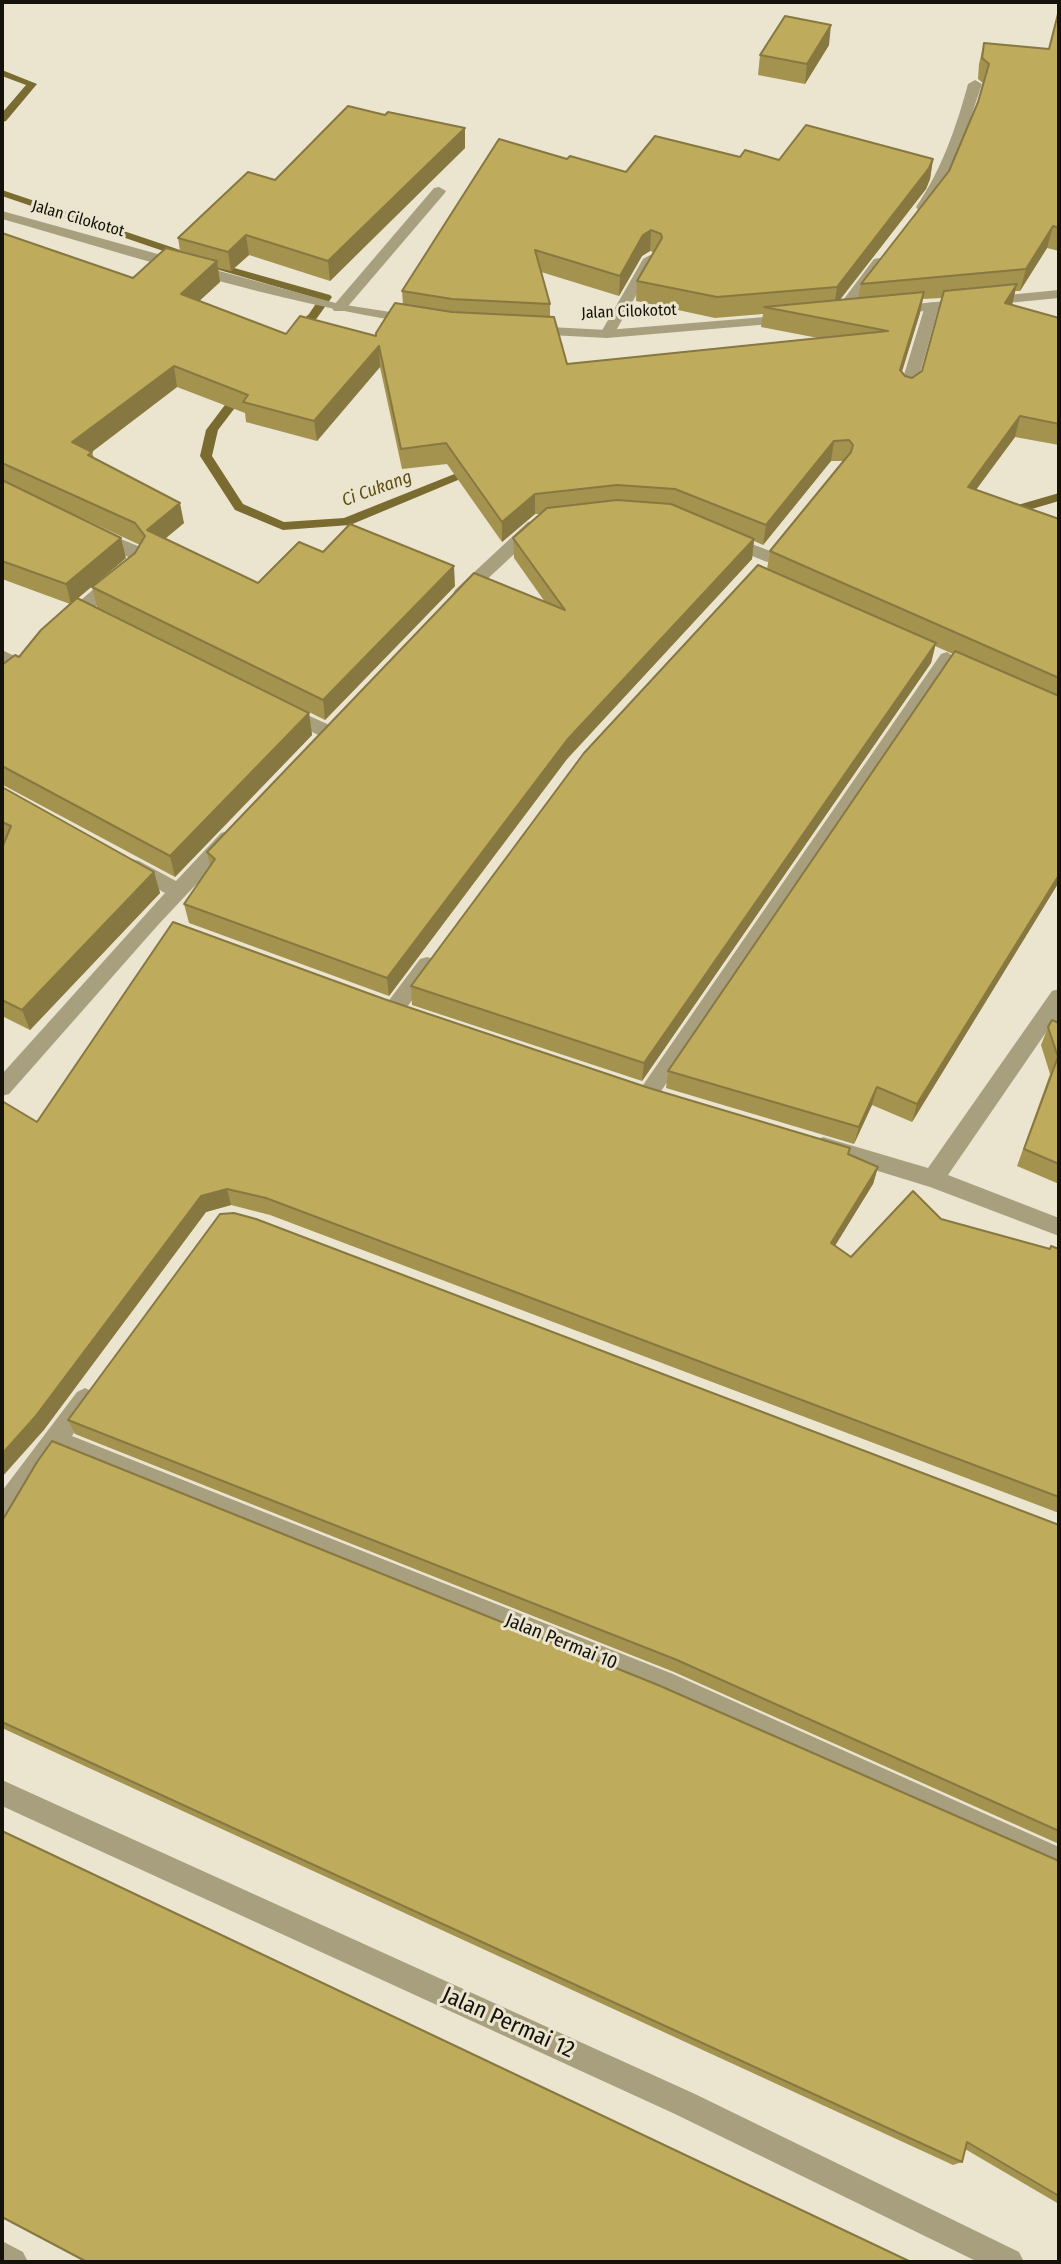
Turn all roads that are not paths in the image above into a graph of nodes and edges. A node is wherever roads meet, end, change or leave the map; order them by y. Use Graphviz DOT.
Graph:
graph roads {
  1 [pos="975,84"];
  2 [pos="439,191"];
  3 [pos="2,215"];
  4 [pos="910,223"];
  5 [pos="885,254"];
  6 [pos="651,257"];
  7 [pos="1059,294"];
  8 [pos="334,306"];
  9 [pos="932,306"];
  10 [pos="825,316"];
  11 [pos="428,322"];
  12 [pos="517,329"];
  13 [pos="607,334"];
  14 [pos="907,391"];
  15 [pos="551,520"];
  16 [pos="84,528"];
  17 [pos="708,532"];
  18 [pos="752,574"];
  19 [pos="448,608"];
  20 [pos="80,609"];
  21 [pos="101,620"];
  22 [pos="49,637"];
  23 [pos="2,656"];
  24 [pos="947,658"];
  25 [pos="20,665"];
  26 [pos="269,703"];
  27 [pos="328,732"];
  28 [pos="244,822"];
  29 [pos="120,859"];
  30 [pos="178,891"];
  31 [pos="151,920"];
  32 [pos="174,929"];
  33 [pos="435,953"];
  34 [pos="1059,998"];
  35 [pos="420,1017"];
  36 [pos="1052,1020"];
  37 [pos="9,1067"];
  38 [pos="623,1085"];
  39 [pos="2,1088"];
  40 [pos="648,1094"];
  41 [pos="674,1101"];
  42 [pos="804,1140"];
  43 [pos="933,1179"];
  44 [pos="1059,1227"];
  45 [pos="97,1383"];
  46 [pos="55,1440"];
  47 [pos="2,1510"];
  48 [pos="2,1793"];
  49 [pos="1059,1860"];
  50 [pos="2,2256"];
  51 [pos="13,2262"];
  52 [pos="1009,2262"];
  1 -- 4 [label="street"];
  2 -- 8 [label="street"];
  3 -- 8 [label="street, Jalan Cilokotot"];
  5 -- 10 [label="street"];
  6 -- 13 [label="street"];
  7 -- 9 [label="street, Jalan Cilokotot"];
  8 -- 11 [label="street, Jalan Cilokotot"];
  9 -- 10 [label="street, Jalan Cilokotot"];
  9 -- 14 [label="street"];
  10 -- 13 [label="street, Jalan Cilokotot"];
  12 -- 13 [label="street, Jalan Cilokotot"];
  15 -- 19 [label="street"];
  16 -- 20 [label="street"];
  17 -- 18 [label="street"];
  20 -- 21 [label="street"];
  20 -- 22 [label="street"];
  23 -- 25 [label="street"];
  24 -- 40 [label="street"];
  26 -- 27 [label="street"];
  28 -- 30 [label="street"];
  29 -- 30 [label="street"];
  30 -- 31 [label="street"];
  31 -- 32 [label="street"];
  31 -- 37 [label="street"];
  33 -- 35 [label="street"];
  34 -- 36 [label="street"];
  36 -- 43 [label="street"];
  37 -- 39 [label="street"];
  38 -- 40 [label="street"];
  40 -- 41 [label="street"];
  42 -- 43 [label="street"];
  43 -- 44 [label="street"];
  45 -- 46 [label="street"];
  46 -- 47 [label="street"];
  46 -- 49 [label="street, Jalan Permai 10"];
  48 -- 52 [label="street, Jalan Permai 12"];
  50 -- 51 [label="street"];
}
